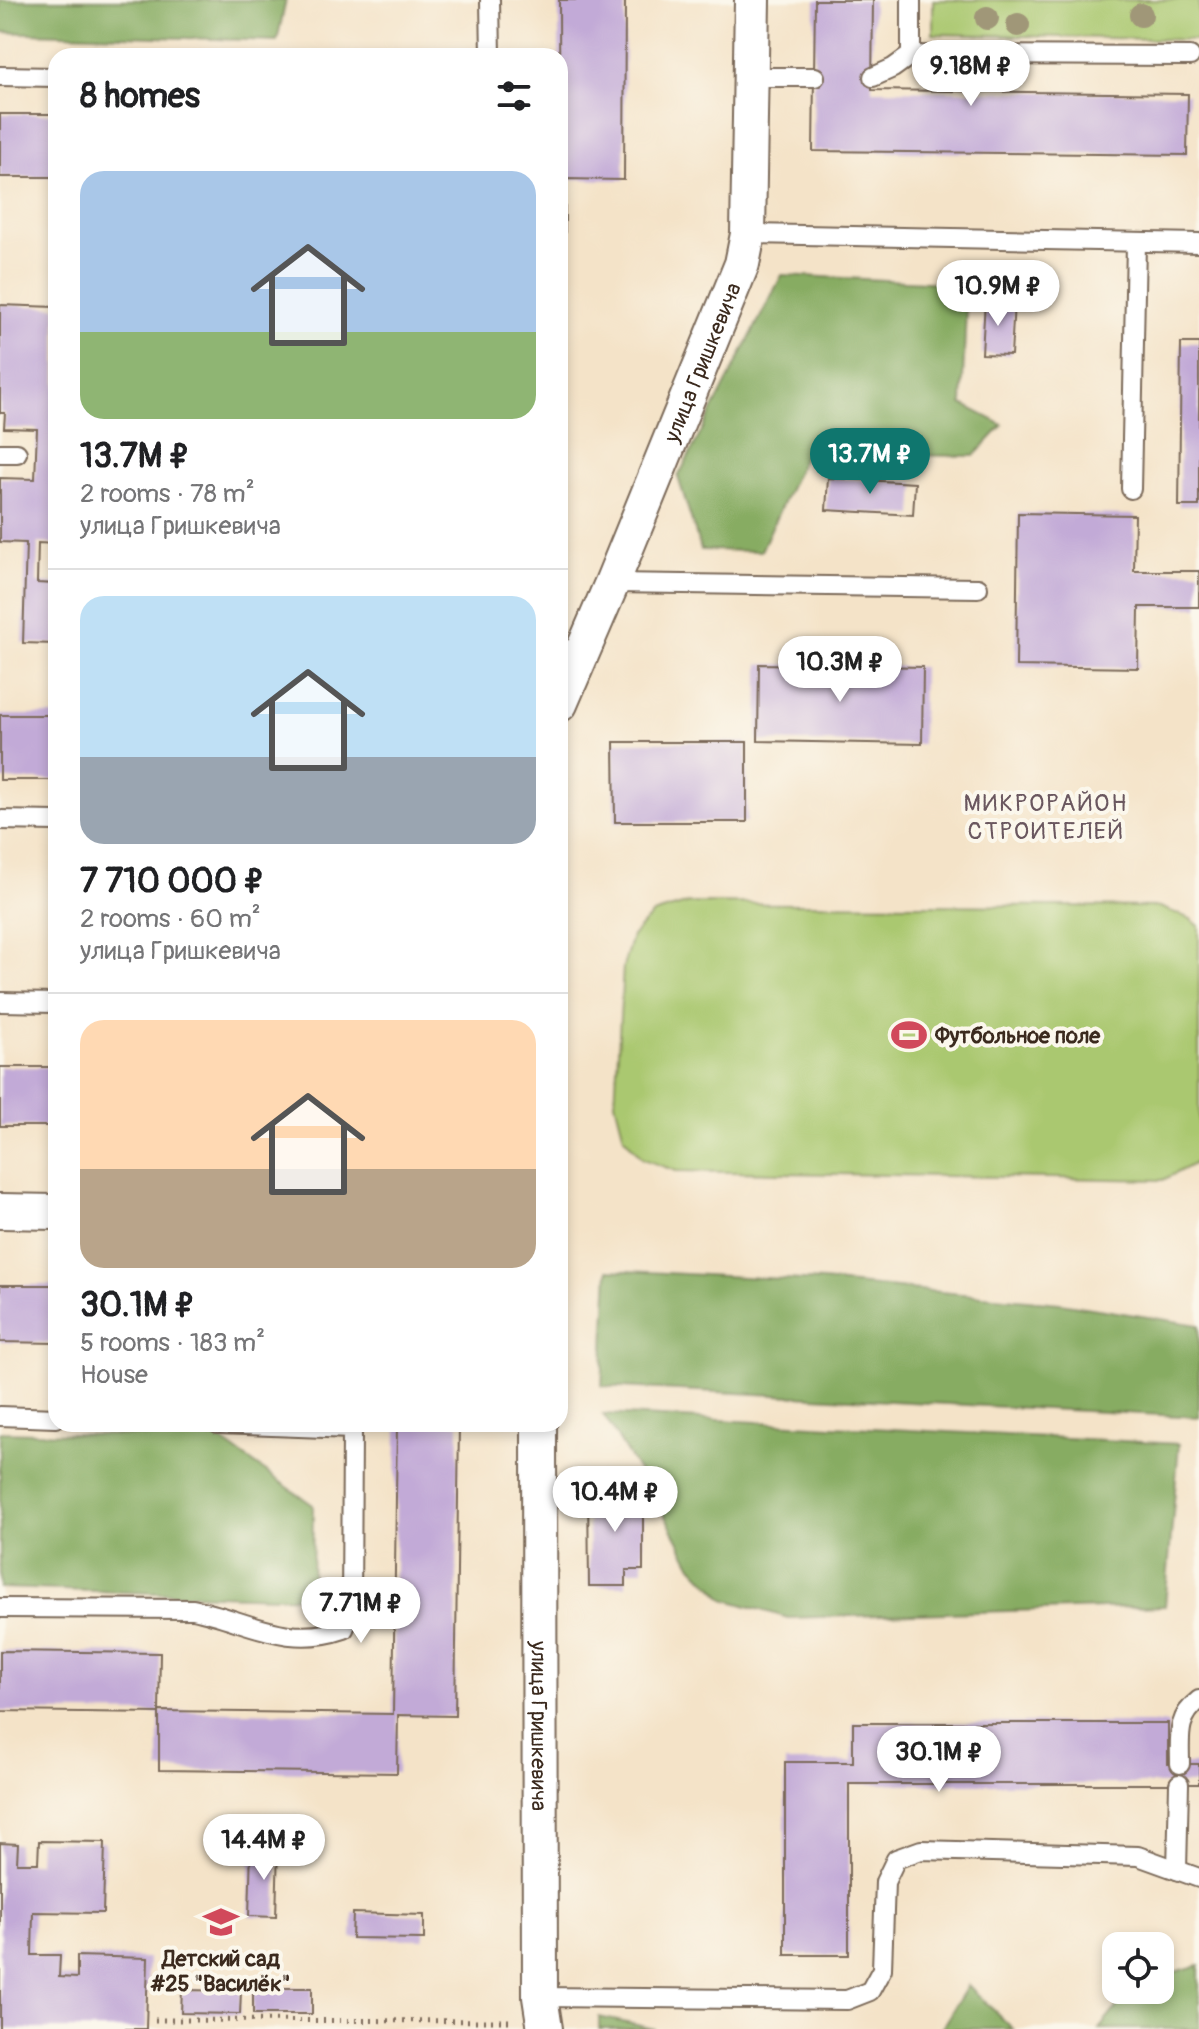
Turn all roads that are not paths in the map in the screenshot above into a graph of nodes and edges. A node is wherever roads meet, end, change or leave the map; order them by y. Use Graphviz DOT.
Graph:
graph roads {
  1 [pos="490,0"];
  2 [pos="752,0"];
  3 [pos="911,0"];
  4 [pos="491,48"];
  5 [pos="911,55"];
  6 [pos="1190,56"];
  7 [pos="0,76"];
  8 [pos="48,77"];
  9 [pos="752,77"];
  10 [pos="815,77"];
  11 [pos="873,77"];
  12 [pos="748,234"];
  13 [pos="1136,243"];
  14 [pos="1199,243"];
  15 [pos="1131,489"];
  16 [pos="612,583"];
  17 [pos="978,588"];
  18 [pos="570,651"];
  19 [pos="0,820"];
  20 [pos="48,821"];
  21 [pos="0,1002"];
  22 [pos="48,1003"];
  23 [pos="0,1211"];
  24 [pos="48,1212"];
  25 [pos="0,1416"];
  26 [pos="48,1418"];
  27 [pos="356,1432"];
  28 [pos="539,1432"];
  29 [pos="0,1608"];
  30 [pos="1199,1700"];
  31 [pos="1180,1764"];
  32 [pos="1179,1784"];
  33 [pos="1177,1870"];
  34 [pos="1199,1878"];
  35 [pos="543,2016"];
  1 -- 4 [label="lane"];
  2 -- 9 [label="street, улица Гришкевича"];
  3 -- 5 [label="lane"];
  5 -- 6 [label="lane"];
  5 -- 11 [label="lane"];
  7 -- 8 [label="lane"];
  9 -- 10 [label="lane"];
  9 -- 12 [label="street, улица Гришкевича"];
  12 -- 13 [label="lane"];
  12 -- 16 [label="street, улица Гришкевича"];
  13 -- 14 [label="lane"];
  13 -- 15 [label="lane"];
  16 -- 17 [label="lane"];
  16 -- 18 [label="street, улица Гришкевича"];
  19 -- 20 [label="lane"];
  21 -- 22 [label="lane"];
  23 -- 24 [label="street"];
  25 -- 26 [label="lane"];
  27 -- 29 [label="lane"];
  28 -- 35 [label="street, улица Гришкевича"];
  30 -- 31 [label="lane"];
  32 -- 33 [label="lane"];
  33 -- 34 [label="lane"];
  33 -- 35 [label="lane"];
}
